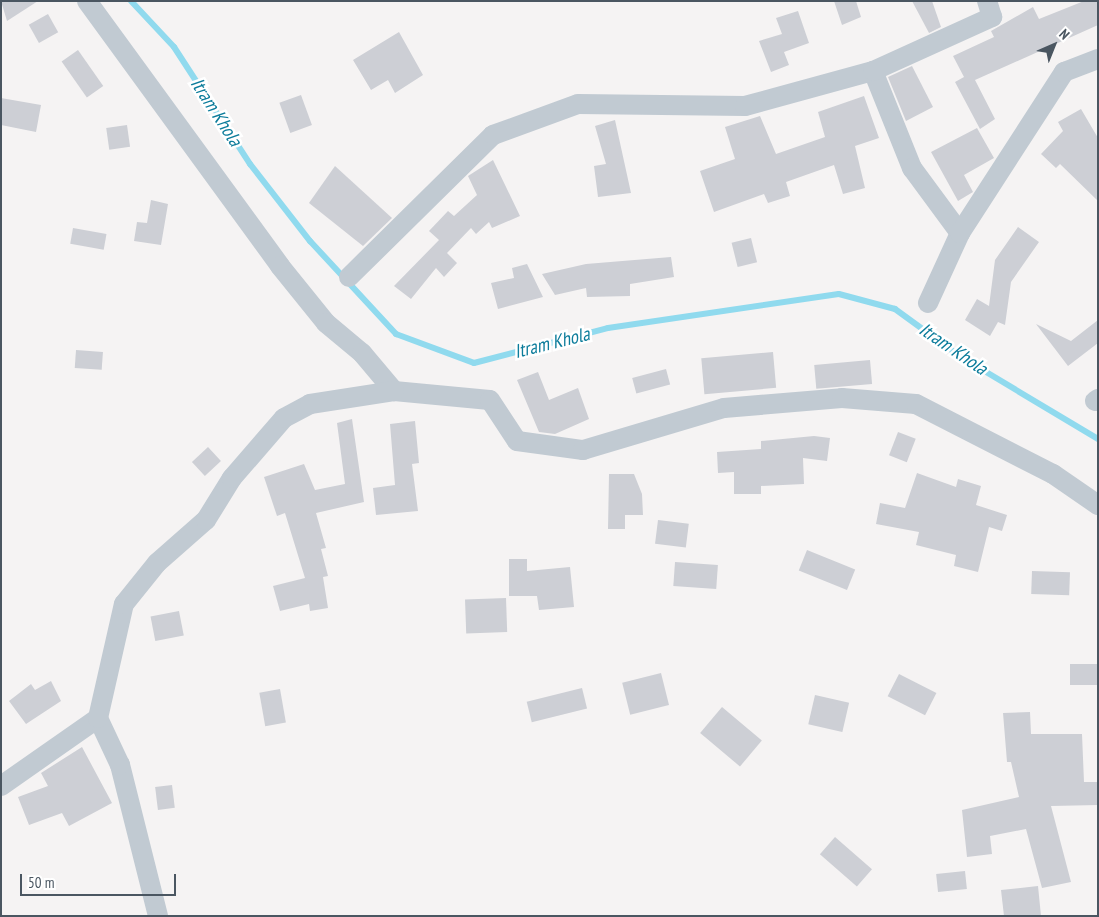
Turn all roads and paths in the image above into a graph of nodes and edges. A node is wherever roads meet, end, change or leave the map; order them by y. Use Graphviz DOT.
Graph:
graph roads {
  1 [pos="87,1"];
  2 [pos="987,1"];
  3 [pos="1098,60"];
  4 [pos="873,71"];
  5 [pos="960,233"];
  6 [pos="349,277"];
  7 [pos="928,303"];
  8 [pos="394,392"];
  9 [pos="1098,505"];
  10 [pos="98,718"];
  11 [pos="1,786"];
  12 [pos="158,916"];
  1 -- 8 [label="street"];
  2 -- 4 [label="street"];
  3 -- 5 [label="street"];
  4 -- 5 [label="street"];
  4 -- 6 [label="street"];
  5 -- 7 [label="street"];
  8 -- 9 [label="street"];
  8 -- 10 [label="street"];
  10 -- 11 [label="street"];
  10 -- 12 [label="street"];
}
